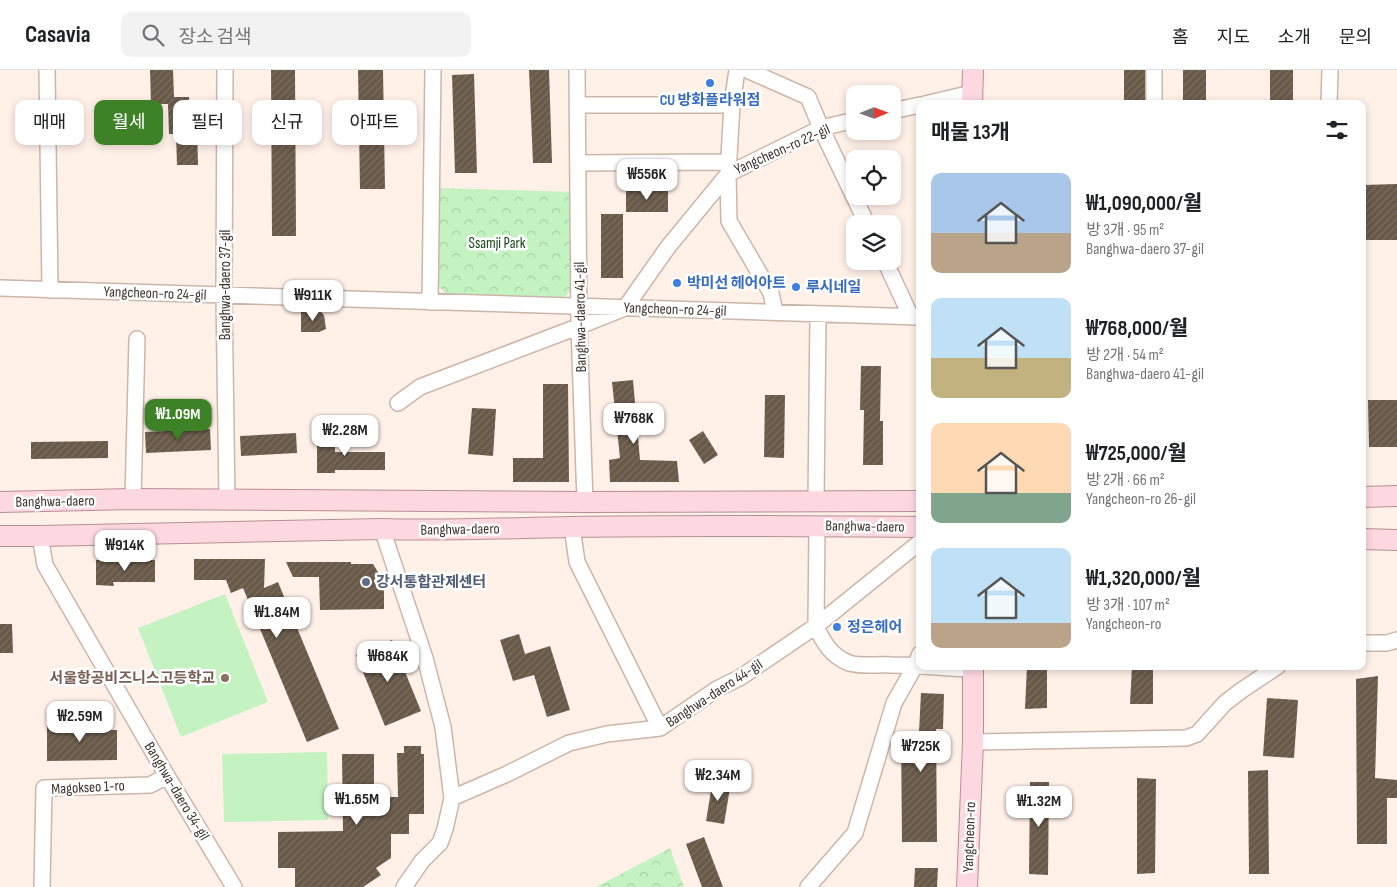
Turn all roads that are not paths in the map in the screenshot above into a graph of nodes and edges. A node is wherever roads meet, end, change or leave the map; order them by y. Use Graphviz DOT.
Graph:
graph roads {
  1 [pos="47,70"];
  2 [pos="225,70"];
  3 [pos="433,70"];
  4 [pos="577,70"];
  5 [pos="737,70"];
  6 [pos="747,70"];
  7 [pos="973,70"];
  8 [pos="1154,70"];
  9 [pos="1330,70"];
  10 [pos="972,98"];
  11 [pos="956,100"];
  12 [pos="1154,100"];
  13 [pos="1329,100"];
  14 [pos="578,104"];
  15 [pos="732,105"];
  16 [pos="916,106"];
  17 [pos="901,109"];
  18 [pos="846,122"];
  19 [pos="821,128"];
  20 [pos="578,162"];
  21 [pos="729,168"];
  22 [pos="863,215"];
  23 [pos="889,270"];
  24 [pos="0,288"];
  25 [pos="50,290"];
  26 [pos="224,295"];
  27 [pos="430,302"];
  28 [pos="579,306"];
  29 [pos="625,308"];
  30 [pos="775,312"];
  31 [pos="818,314"];
  32 [pos="915,317"];
  33 [pos="579,326"];
  34 [pos="137,339"];
  35 [pos="398,403"];
  36 [pos="1397,496"];
  37 [pos="1366,497"];
  38 [pos="133,499"];
  39 [pos="227,500"];
  40 [pos="816,501"];
  41 [pos="916,501"];
  42 [pos="0,502"];
  43 [pos="585,502"];
  44 [pos="817,526"];
  45 [pos="572,527"];
  46 [pos="916,527"];
  47 [pos="382,529"];
  48 [pos="0,536"];
  49 [pos="40,536"];
  50 [pos="1366,539"];
  51 [pos="1397,540"];
  52 [pos="916,545"];
  53 [pos="816,626"];
  54 [pos="1397,640"];
  55 [pos="1366,643"];
  56 [pos="916,660"];
  57 [pos="916,664"];
  58 [pos="973,670"];
  59 [pos="1272,670"];
  60 [pos="660,728"];
  61 [pos="973,742"];
  62 [pos="167,776"];
  63 [pos="452,798"];
  64 [pos="42,887"];
  65 [pos="234,887"];
  66 [pos="404,887"];
  67 [pos="808,887"];
  68 [pos="967,887"];
  1 -- 25 [label="street"];
  2 -- 26 [label="street, Banghwa-daero 37-gil"];
  3 -- 27 [label="street"];
  4 -- 14 [label="street, Banghwa-daero 41-gil"];
  5 -- 15 [label="street"];
  6 -- 19 [label="street"];
  7 -- 10 [label="main road"];
  8 -- 12 [label="street"];
  9 -- 13 [label="street"];
  10 -- 11 [label="street"];
  14 -- 15 [label="street"];
  14 -- 20 [label="street, Banghwa-daero 41-gil"];
  15 -- 21 [label="street"];
  16 -- 17 [label="street"];
  18 -- 19 [label="street, Yangcheon-ro 22-gil"];
  19 -- 21 [label="street, Yangcheon-ro 22-gil"];
  19 -- 22 [label="street"];
  20 -- 21 [label="street"];
  20 -- 28 [label="street, Banghwa-daero 41-gil"];
  21 -- 29 [label="street, Yangcheon-ro 22-gil"];
  21 -- 30 [label="street"];
  23 -- 32 [label="street"];
  24 -- 25 [label="street, Yangcheon-ro 24-gil"];
  25 -- 26 [label="street, Yangcheon-ro 24-gil"];
  26 -- 27 [label="street, Yangcheon-ro 24-gil"];
  26 -- 39 [label="street, Banghwa-daero 37-gil"];
  27 -- 28 [label="street, Yangcheon-ro 24-gil"];
  28 -- 29 [label="street, Yangcheon-ro 24-gil"];
  28 -- 33 [label="street, Banghwa-daero 41-gil"];
  29 -- 30 [label="street, Yangcheon-ro 24-gil"];
  29 -- 33 [label="street"];
  30 -- 31 [label="street, Yangcheon-ro 24-gil"];
  31 -- 32 [label="street, Yangcheon-ro 24-gil"];
  31 -- 40 [label="street"];
  33 -- 35 [label="street"];
  33 -- 43 [label="street, Banghwa-daero 41-gil"];
  34 -- 38 [label="street"];
  36 -- 37 [label="main road"];
  38 -- 39 [label="main road, Banghwa-daero"];
  38 -- 42 [label="main road, Banghwa-daero"];
  39 -- 43 [label="main road, Banghwa-daero"];
  40 -- 41 [label="main road, Banghwa-daero"];
  40 -- 43 [label="main road, Banghwa-daero"];
  44 -- 45 [label="main road, Banghwa-daero"];
  44 -- 46 [label="main road, Banghwa-daero"];
  44 -- 53 [label="street"];
  45 -- 47 [label="main road, Banghwa-daero"];
  45 -- 60 [label="street"];
  47 -- 49 [label="main road, Banghwa-daero"];
  47 -- 63 [label="street"];
  48 -- 49 [label="main road, Banghwa-daero"];
  49 -- 62 [label="street, Banghwa-daero 34-gil"];
  50 -- 51 [label="main road"];
  52 -- 53 [label="street, Banghwa-daero 44-gil"];
  53 -- 56 [label="street"];
  53 -- 60 [label="street, Banghwa-daero 44-gil"];
  54 -- 55 [label="street"];
  57 -- 67 [label="street"];
  58 -- 61 [label="main road, Yangcheon-ro"];
  59 -- 61 [label="street"];
  60 -- 63 [label="street, Banghwa-daero 44-gil"];
  61 -- 68 [label="main road, Yangcheon-ro"];
  62 -- 64 [label="street, Magokseo 1-ro"];
  62 -- 65 [label="street, Banghwa-daero 34-gil"];
  63 -- 66 [label="street"];
}
